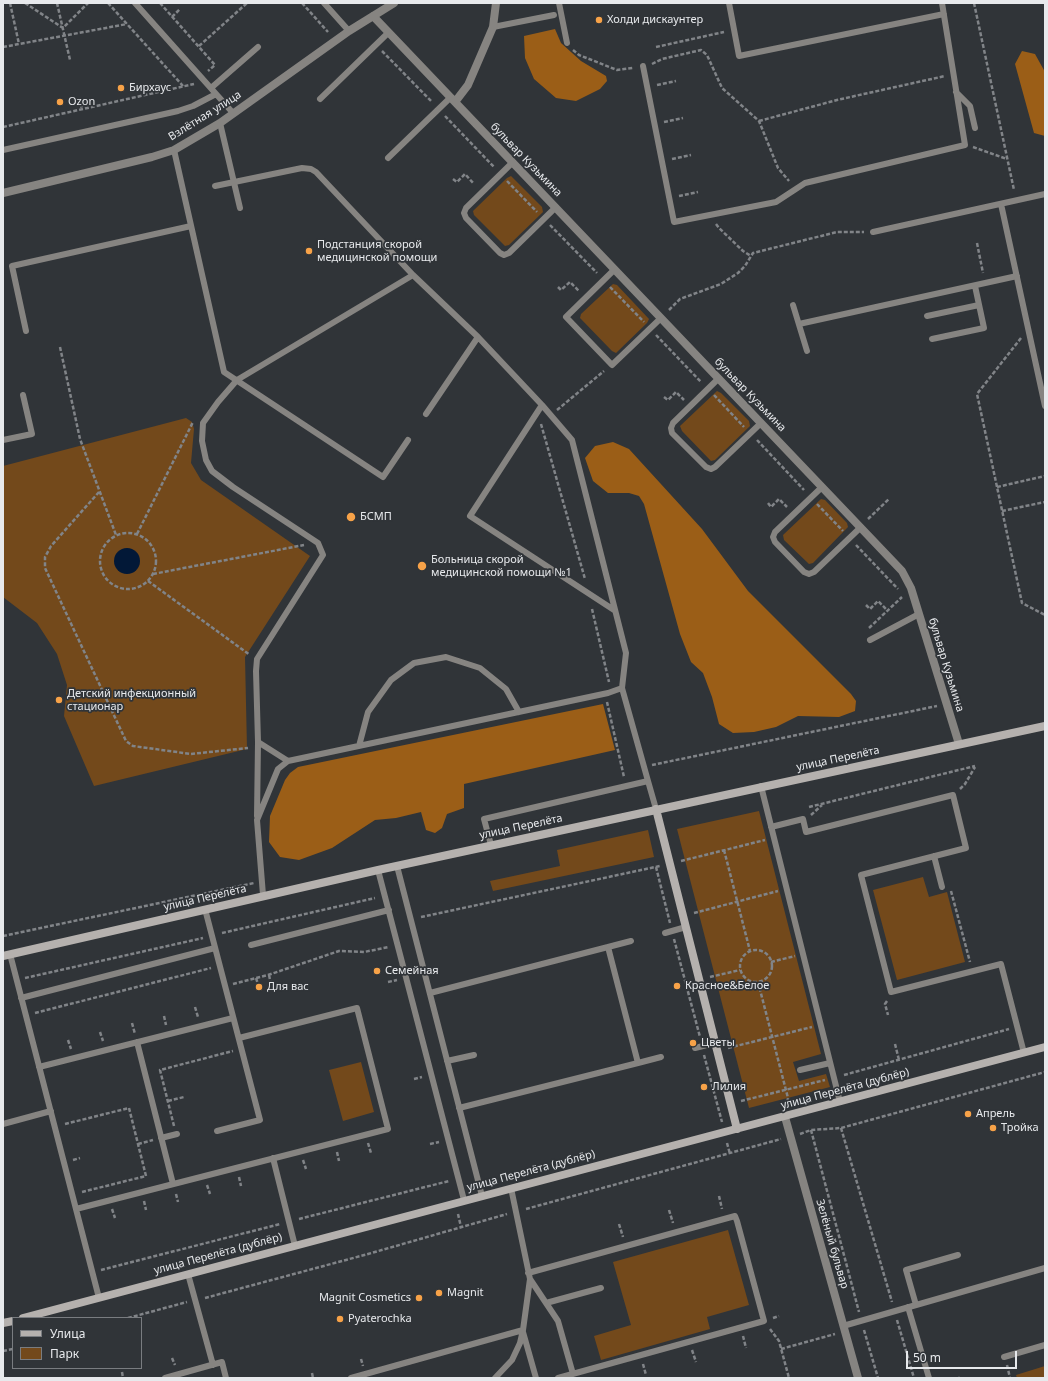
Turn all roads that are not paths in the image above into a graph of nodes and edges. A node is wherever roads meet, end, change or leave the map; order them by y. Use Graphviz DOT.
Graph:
graph roads {
  1 [pos="135,3"];
  2 [pos="324,3"];
  3 [pos="394,3"];
  4 [pos="496,3"];
  5 [pos="559,3"];
  6 [pos="729,3"];
  7 [pos="942,3"];
  8 [pos="944,14"];
  9 [pos="554,15"];
  10 [pos="373,16"];
  11 [pos="493,28"];
  12 [pos="349,31"];
  13 [pos="389,32"];
  14 [pos="567,43"];
  15 [pos="258,47"];
  16 [pos="643,66"];
  17 [pos="211,88"];
  18 [pos="956,92"];
  19 [pos="216,94"];
  20 [pos="320,99"];
  21 [pos="453,100"];
  22 [pos="233,113"];
  23 [pos="220,123"];
  24 [pos="975,128"];
  25 [pos="3,150"];
  26 [pos="174,150"];
  27 [pos="388,158"];
  28 [pos="513,162"];
  29 [pos="234,182"];
  30 [pos="215,186"];
  31 [pos="3,193"];
  32 [pos="1045,194"];
  33 [pos="1001,204"];
  34 [pos="556,207"];
  35 [pos="240,208"];
  36 [pos="192,226"];
  37 [pos="873,232"];
  38 [pos="615,270"];
  39 [pos="414,275"];
  40 [pos="1017,276"];
  41 [pos="975,286"];
  42 [pos="793,305"];
  43 [pos="979,305"];
  44 [pos="927,316"];
  45 [pos="566,317"];
  46 [pos="661,318"];
  47 [pos="561,322"];
  48 [pos="799,324"];
  49 [pos="26,331"];
  50 [pos="478,337"];
  51 [pos="932,339"];
  52 [pos="807,351"];
  53 [pos="719,378"];
  54 [pos="238,380"];
  55 [pos="23,395"];
  56 [pos="542,405"];
  57 [pos="1045,406"];
  58 [pos="426,414"];
  59 [pos="761,423"];
  60 [pos="3,440"];
  61 [pos="408,440"];
  62 [pos="822,487"];
  63 [pos="860,527"];
  64 [pos="614,610"];
  65 [pos="919,614"];
  66 [pos="870,640"];
  67 [pos="622,688"];
  68 [pos="519,712"];
  69 [pos="1045,726"];
  70 [pos="258,744"];
  71 [pos="959,744"];
  72 [pos="359,746"];
  73 [pos="288,761"];
  74 [pos="648,781"];
  75 [pos="761,786"];
  76 [pos="656,809"];
  77 [pos="257,820"];
  78 [pos="771,827"];
  79 [pos="490,845"];
  80 [pos="934,856"];
  81 [pos="397,866"];
  82 [pos="378,870"];
  83 [pos="942,887"];
  84 [pos="263,895"];
  85 [pos="205,910"];
  86 [pos="389,910"];
  87 [pos="686,927"];
  88 [pos="665,933"];
  89 [pos="631,941"];
  90 [pos="251,945"];
  91 [pos="608,947"];
  92 [pos="215,948"];
  93 [pos="6,955"];
  94 [pos="430,993"];
  95 [pos="21,998"];
  96 [pos="233,1018"];
  97 [pos="238,1038"];
  98 [pos="136,1039"];
  99 [pos="716,1047"];
  100 [pos="1045,1047"];
  101 [pos="695,1048"];
  102 [pos="1024,1053"];
  103 [pos="474,1055"];
  104 [pos="661,1057"];
  105 [pos="447,1062"];
  106 [pos="638,1062"];
  107 [pos="830,1063"];
  108 [pos="39,1067"];
  109 [pos="800,1070"];
  110 [pos="840,1102"];
  111 [pos="459,1108"];
  112 [pos="51,1111"];
  113 [pos="785,1117"];
  114 [pos="3,1124"];
  115 [pos="737,1129"];
  116 [pos="217,1131"];
  117 [pos="177,1134"];
  118 [pos="162,1138"];
  119 [pos="273,1158"];
  120 [pos="173,1184"];
  121 [pos="511,1188"];
  122 [pos="482,1196"];
  123 [pos="464,1200"];
  124 [pos="76,1209"];
  125 [pos="295,1246"];
  126 [pos="958,1255"];
  127 [pos="1045,1268"];
  128 [pos="188,1274"];
  129 [pos="529,1276"];
  130 [pos="600,1288"];
  131 [pos="99,1298"];
  132 [pos="546,1303"];
  133 [pos="916,1305"];
  134 [pos="908,1307"];
  135 [pos="27,1317"];
  136 [pos="844,1328"];
  137 [pos="523,1330"];
  138 [pos="1045,1345"];
  139 [pos="1004,1357"];
  140 [pos="213,1365"];
  141 [pos="573,1374"];
  142 [pos="165,1378"];
  143 [pos="226,1378"];
  144 [pos="351,1378"];
  145 [pos="495,1378"];
  146 [pos="536,1378"];
  147 [pos="558,1378"];
  148 [pos="858,1378"];
  149 [pos="929,1378"];
  1 -- 17 [label="lane"];
  2 -- 12 [label="lane"];
  3 -- 10 [label="street, Взлётная улица"];
  4 -- 11 [label="street"];
  5 -- 14 [label="lane"];
  6 -- 8 [label="lane"];
  7 -- 8 [label="lane"];
  8 -- 18 [label="lane"];
  9 -- 11 [label="lane"];
  10 -- 12 [label="street, Взлётная улица"];
  10 -- 13 [label="street, бульвар Кузьмина"];
  11 -- 21 [label="street"];
  12 -- 22 [label="street, Взлётная улица"];
  13 -- 20 [label="lane"];
  13 -- 21 [label="street, бульвар Кузьмина"];
  15 -- 17 [label="lane"];
  16 -- 18 [label="lane"];
  17 -- 19 [label="lane"];
  18 -- 24 [label="lane"];
  19 -- 22 [label="lane"];
  19 -- 25 [label="lane"];
  21 -- 27 [label="lane"];
  21 -- 28 [label="street, бульвар Кузьмина"];
  22 -- 23 [label="street, Взлётная улица"];
  23 -- 26 [label="street, Взлётная улица"];
  23 -- 29 [label="lane"];
  26 -- 31 [label="street, Взлётная улица"];
  26 -- 36 [label="lane"];
  28 -- 34 [label="street, бульвар Кузьмина"];
  28 -- 34 [label="lane"];
  29 -- 30 [label="lane"];
  29 -- 35 [label="lane"];
  29 -- 39 [label="lane"];
  32 -- 33 [label="lane"];
  33 -- 37 [label="lane"];
  33 -- 40 [label="lane"];
  34 -- 38 [label="street, бульвар Кузьмина"];
  36 -- 49 [label="lane"];
  36 -- 54 [label="lane"];
  38 -- 45 [label="lane"];
  38 -- 46 [label="street, бульвар Кузьмина"];
  39 -- 50 [label="lane"];
  39 -- 54 [label="lane"];
  40 -- 41 [label="lane"];
  40 -- 57 [label="lane"];
  41 -- 43 [label="lane"];
  41 -- 48 [label="lane"];
  42 -- 48 [label="lane"];
  43 -- 44 [label="lane"];
  43 -- 51 [label="lane"];
  45 -- 46 [label="lane"];
  45 -- 47 [label="lane"];
  46 -- 53 [label="street, бульвар Кузьмина"];
  48 -- 52 [label="lane"];
  50 -- 56 [label="lane"];
  50 -- 58 [label="lane"];
  53 -- 59 [label="street, бульвар Кузьмина"];
  53 -- 59 [label="lane"];
  54 -- 61 [label="lane"];
  54 -- 70 [label="lane"];
  55 -- 60 [label="lane"];
  56 -- 64 [label="lane"];
  56 -- 64 [label="lane"];
  59 -- 62 [label="street, бульвар Кузьмина"];
  62 -- 63 [label="street, бульвар Кузьмина"];
  62 -- 63 [label="lane"];
  63 -- 65 [label="street, бульвар Кузьмина"];
  64 -- 67 [label="lane"];
  65 -- 66 [label="lane"];
  65 -- 71 [label="street, бульвар Кузьмина"];
  67 -- 68 [label="lane"];
  67 -- 74 [label="lane"];
  68 -- 72 [label="lane"];
  68 -- 72 [label="lane"];
  69 -- 71 [label="street, улица Перелёта"];
  70 -- 73 [label="lane"];
  70 -- 77 [label="lane"];
  71 -- 75 [label="street, улица Перелёта"];
  72 -- 73 [label="lane"];
  73 -- 77 [label="lane"];
  74 -- 76 [label="lane"];
  74 -- 79 [label="lane"];
  75 -- 76 [label="street, улица Перелёта"];
  75 -- 78 [label="lane"];
  76 -- 79 [label="street, улица Перелёта"];
  76 -- 87 [label="street"];
  77 -- 84 [label="lane"];
  78 -- 80 [label="lane"];
  78 -- 107 [label="lane"];
  79 -- 81 [label="street, улица Перелёта"];
  80 -- 83 [label="lane"];
  80 -- 102 [label="lane"];
  81 -- 82 [label="street, улица Перелёта"];
  81 -- 94 [label="lane"];
  82 -- 84 [label="street, улица Перелёта"];
  82 -- 86 [label="lane"];
  84 -- 85 [label="street, улица Перелёта"];
  85 -- 92 [label="lane"];
  85 -- 93 [label="street, улица Перелёта"];
  86 -- 90 [label="lane"];
  86 -- 123 [label="lane"];
  87 -- 88 [label="lane"];
  87 -- 99 [label="street"];
  89 -- 91 [label="lane"];
  91 -- 94 [label="lane"];
  91 -- 106 [label="lane"];
  92 -- 95 [label="lane"];
  92 -- 96 [label="lane"];
  93 -- 95 [label="lane"];
  94 -- 105 [label="lane"];
  95 -- 108 [label="lane"];
  96 -- 97 [label="lane"];
  96 -- 98 [label="lane"];
  97 -- 116 [label="lane"];
  97 -- 119 [label="lane"];
  98 -- 108 [label="lane"];
  98 -- 118 [label="lane"];
  99 -- 101 [label="lane"];
  99 -- 115 [label="street"];
  100 -- 102 [label="street, улица Перелёта (дублёр)"];
  102 -- 110 [label="street, улица Перелёта (дублёр)"];
  103 -- 105 [label="lane"];
  104 -- 106 [label="lane"];
  105 -- 111 [label="lane"];
  106 -- 111 [label="lane"];
  107 -- 109 [label="lane"];
  107 -- 110 [label="lane"];
  108 -- 112 [label="lane"];
  110 -- 113 [label="street, улица Перелёта (дублёр)"];
  111 -- 122 [label="lane"];
  112 -- 114 [label="lane"];
  112 -- 124 [label="lane"];
  113 -- 115 [label="street, улица Перелёта (дублёр)"];
  113 -- 136 [label="street, Зелёный бульвар"];
  115 -- 121 [label="street, улица Перелёта (дублёр)"];
  117 -- 118 [label="lane"];
  118 -- 120 [label="lane"];
  119 -- 120 [label="lane"];
  119 -- 125 [label="lane"];
  120 -- 124 [label="lane"];
  121 -- 122 [label="street, улица Перелёта (дублёр)"];
  121 -- 129 [label="lane"];
  122 -- 123 [label="street, улица Перелёта (дублёр)"];
  123 -- 125 [label="street, улица Перелёта (дублёр)"];
  124 -- 131 [label="lane"];
  125 -- 128 [label="street, улица Перелёта (дублёр)"];
  126 -- 133 [label="lane"];
  127 -- 133 [label="lane"];
  128 -- 131 [label="street, улица Перелёта (дублёр)"];
  128 -- 140 [label="lane"];
  129 -- 132 [label="lane"];
  129 -- 137 [label="lane"];
  129 -- 141 [label="lane"];
  130 -- 132 [label="lane"];
  131 -- 135 [label="street, улица Перелёта (дублёр)"];
  132 -- 141 [label="lane"];
  133 -- 134 [label="lane"];
  134 -- 136 [label="lane"];
  134 -- 149 [label="lane"];
  136 -- 148 [label="street, Зелёный бульвар"];
  137 -- 144 [label="lane"];
  137 -- 145 [label="lane"];
  137 -- 146 [label="lane"];
  138 -- 139 [label="lane"];
  140 -- 142 [label="lane"];
  140 -- 143 [label="lane"];
  141 -- 147 [label="lane"];
}
